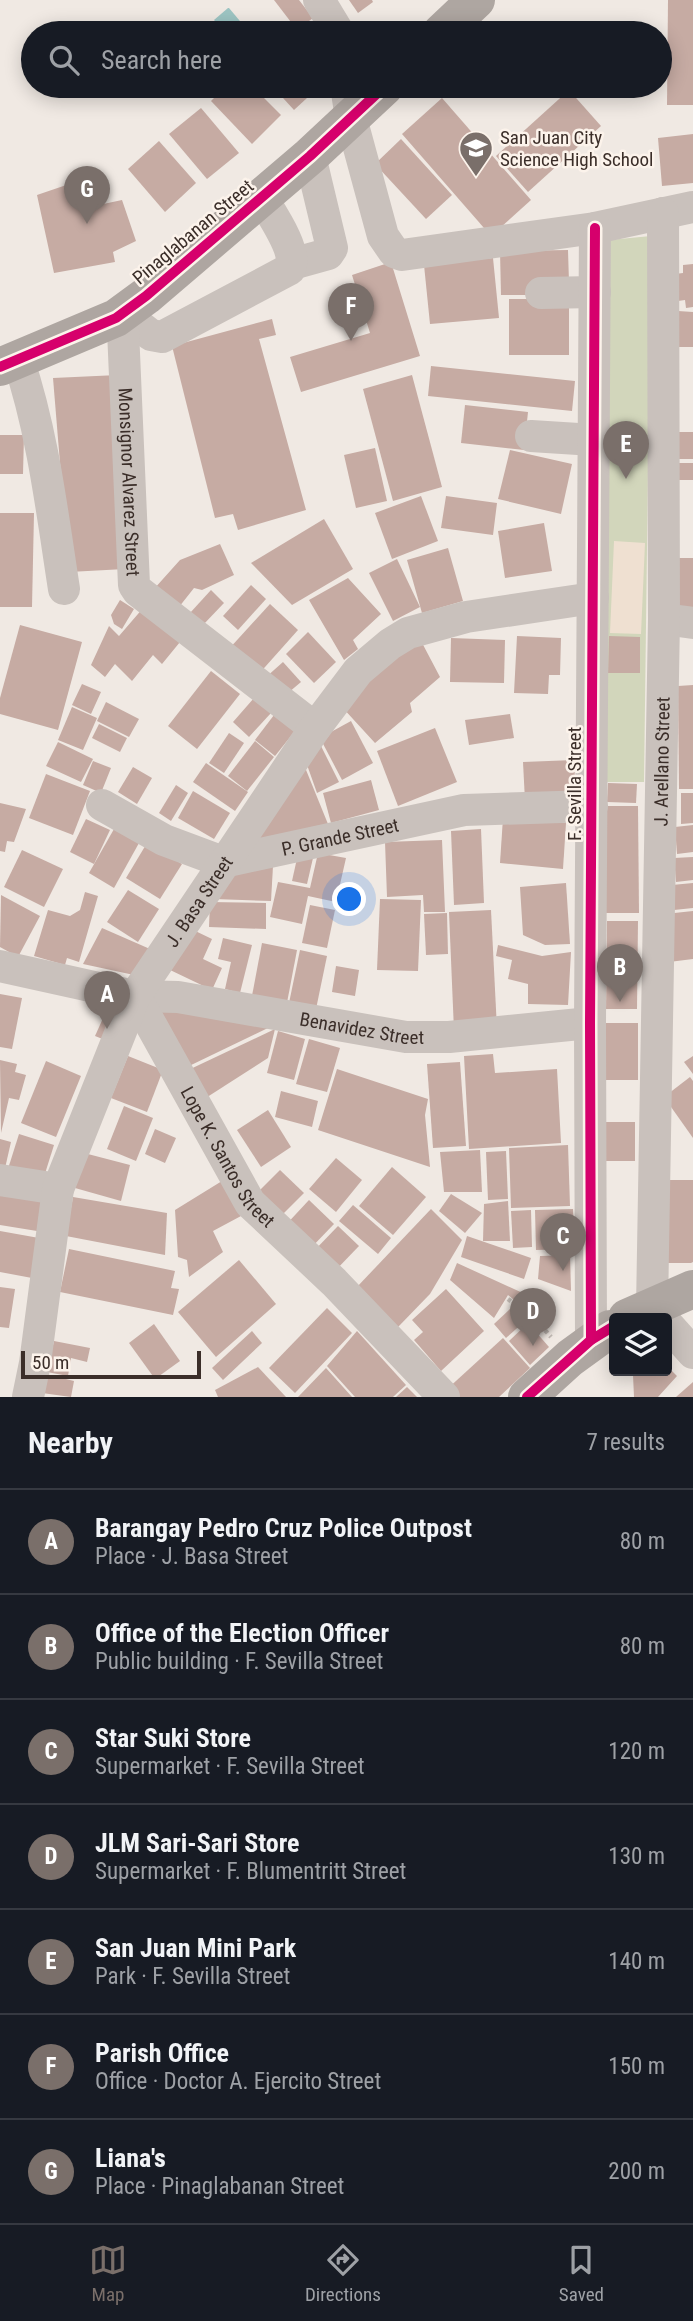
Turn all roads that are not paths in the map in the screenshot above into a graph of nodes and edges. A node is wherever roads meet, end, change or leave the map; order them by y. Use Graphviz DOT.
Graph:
graph roads {
  1 [pos="318,0"];
  2 [pos="476,0"];
  3 [pos="331,21"];
  4 [pos="454,21"];
  5 [pos="349,102"];
  6 [pos="310,156"];
  7 [pos="261,198"];
  8 [pos="678,210"];
  9 [pos="596,228"];
  10 [pos="292,264"];
  11 [pos="595,292"];
  12 [pos="541,293"];
  13 [pos="119,315"];
  14 [pos="9,363"];
  15 [pos="531,436"];
  16 [pos="594,440"];
  17 [pos="64,589"];
  18 [pos="593,598"];
  19 [pos="678,621"];
  20 [pos="315,728"];
  21 [pos="102,804"];
  22 [pos="592,806"];
  23 [pos="227,849"];
  24 [pos="0,966"];
  25 [pos="135,996"];
  26 [pos="590,1023"];
  27 [pos="0,1180"];
  28 [pos="58,1189"];
  29 [pos="693,1289"];
  30 [pos="623,1313"];
  31 [pos="626,1313"];
  32 [pos="651,1313"];
  33 [pos="609,1339"];
  34 [pos="672,1345"];
  35 [pos="693,1353"];
  36 [pos="28,1397"];
  37 [pos="444,1397"];
  38 [pos="527,1397"];
  1 -- 3 [label="street"];
  2 -- 4 [label="main road"];
  5 -- 6 [label="main road, Pinaglabanan Street"];
  5 -- 9 [label="street"];
  6 -- 7 [label="main road, Pinaglabanan Street"];
  6 -- 10 [label="street"];
  7 -- 10 [label="street"];
  7 -- 13 [label="main road, Pinaglabanan Street"];
  8 -- 9 [label="street"];
  8 -- 19 [label="street, J. Arellano Street"];
  9 -- 11 [label="street, F. Sevilla Street"];
  10 -- 13 [label="street"];
  11 -- 12 [label="street"];
  11 -- 16 [label="street, F. Sevilla Street"];
  13 -- 14 [label="main road, Pinaglabanan Street"];
  13 -- 20 [label="street, Monsignor Alvarez Street"];
  14 -- 17 [label="street"];
  15 -- 16 [label="street"];
  16 -- 18 [label="street, F. Sevilla Street"];
  18 -- 20 [label="street, J. Basa Street"];
  18 -- 22 [label="street, F. Sevilla Street"];
  19 -- 31 [label="street, J. Arellano Street"];
  20 -- 23 [label="street, J. Basa Street"];
  21 -- 23 [label="street"];
  22 -- 23 [label="street, P. Grande Street"];
  22 -- 26 [label="street, F. Sevilla Street"];
  23 -- 25 [label="street, J. Basa Street"];
  24 -- 25 [label="street"];
  25 -- 26 [label="street, Benavidez Street"];
  25 -- 28 [label="street, J. Basa Street"];
  25 -- 37 [label="street, Lope K. Santos Street"];
  26 -- 30 [label="street, F. Sevilla Street"];
  27 -- 28 [label="street"];
  28 -- 36 [label="street, J. Basa Street"];
  29 -- 32 [label="main road"];
  33 -- 38 [label="main road"];
  34 -- 35 [label="street"];
}
